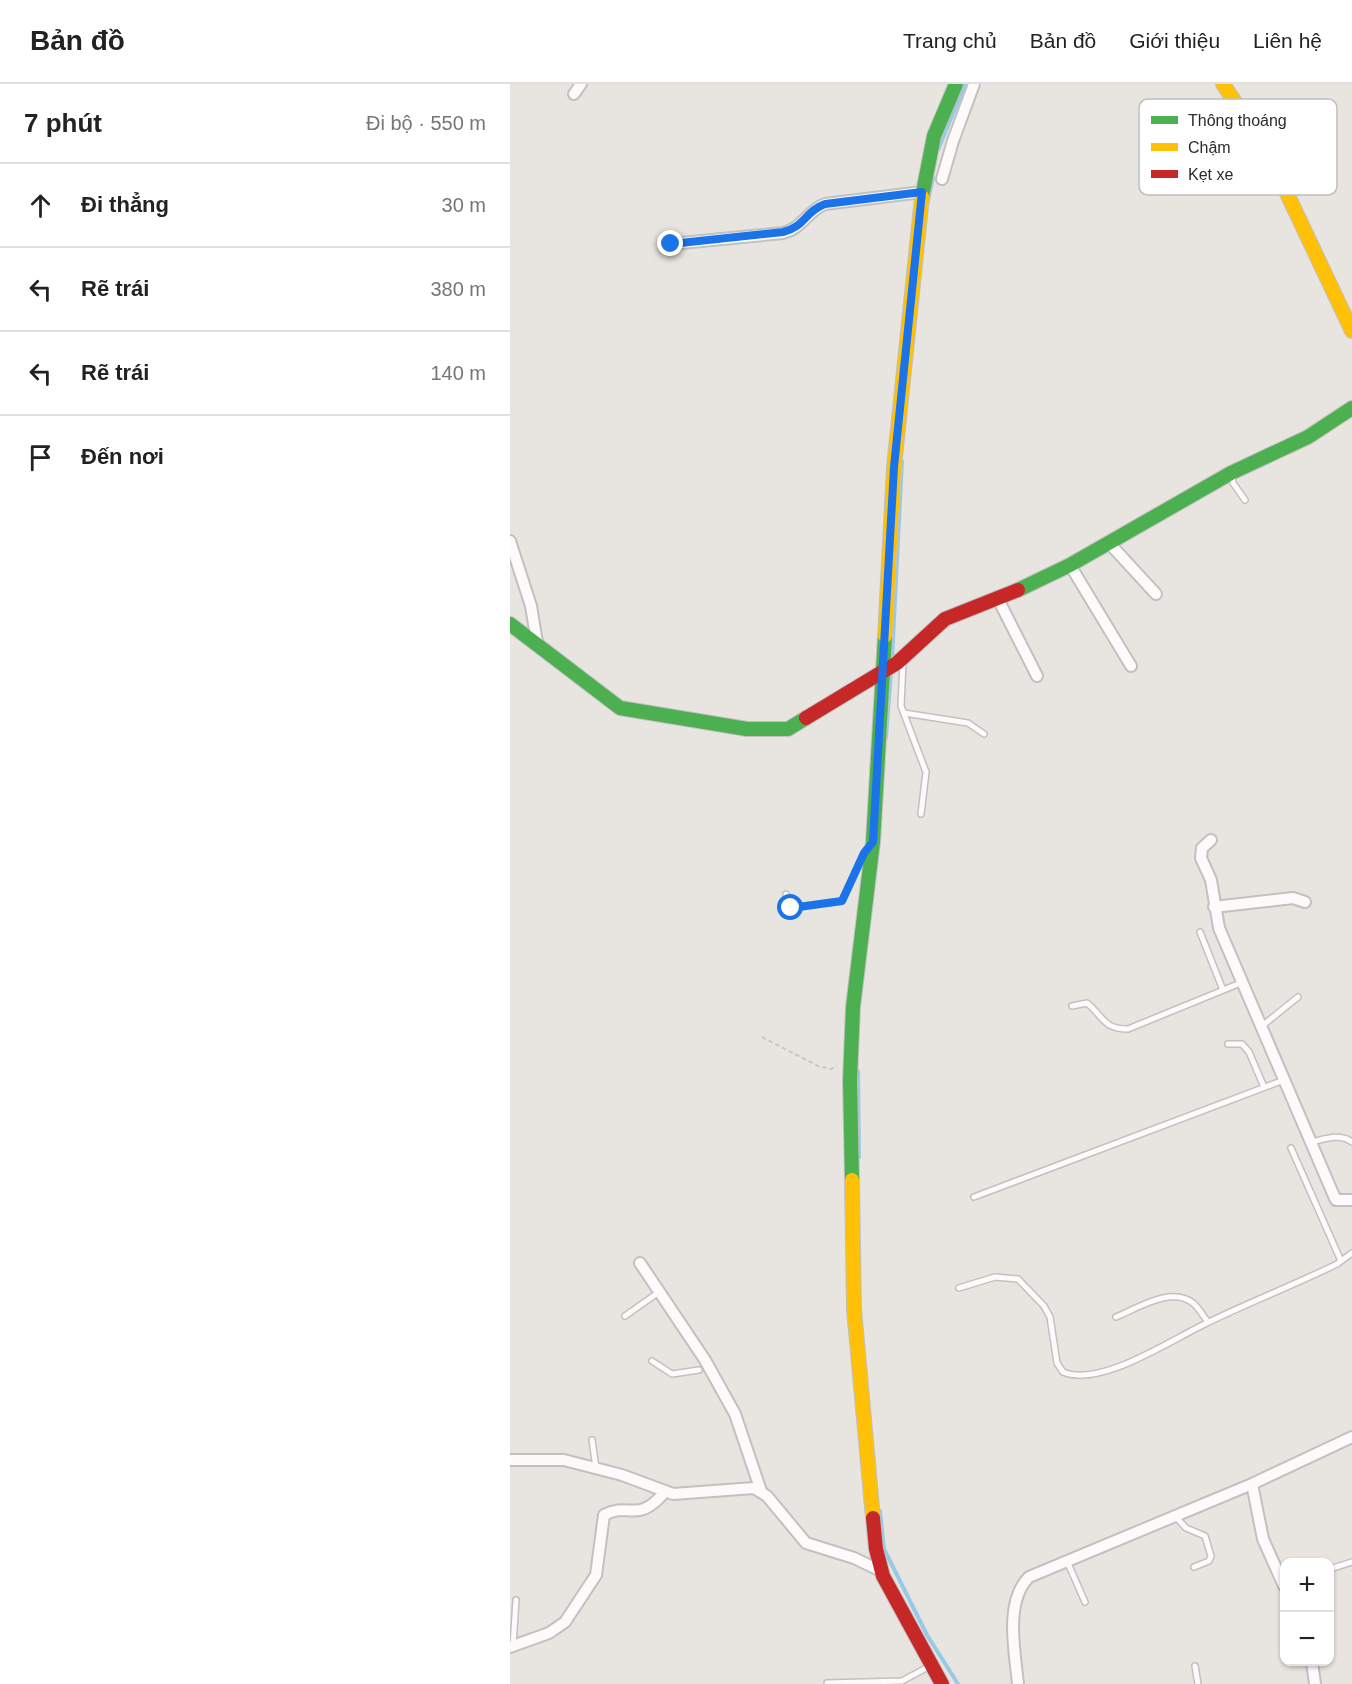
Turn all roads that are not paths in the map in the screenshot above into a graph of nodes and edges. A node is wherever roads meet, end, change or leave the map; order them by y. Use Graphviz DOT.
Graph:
graph roads {
  1 [pos="581,84"];
  2 [pos="956,84"];
  3 [pos="974,84"];
  4 [pos="1223,84"];
  5 [pos="574,94"];
  6 [pos="1233,99"];
  7 [pos="942,179"];
  8 [pos="922,192"];
  9 [pos="1288,195"];
  10 [pos="671,244"];
  11 [pos="1352,331"];
  12 [pos="1352,408"];
  13 [pos="1232,473"];
  14 [pos="1245,500"];
  15 [pos="510,542"];
  16 [pos="1109,543"];
  17 [pos="1070,565"];
  18 [pos="1156,594"];
  19 [pos="998,597"];
  20 [pos="510,624"];
  21 [pos="537,642"];
  22 [pos="893,665"];
  23 [pos="1131,666"];
  24 [pos="1038,676"];
  25 [pos="904,713"];
  26 [pos="984,734"];
  27 [pos="921,814"];
  28 [pos="1211,840"];
  29 [pos="873,842"];
  30 [pos="786,894"];
  31 [pos="1305,902"];
  32 [pos="1214,908"];
  33 [pos="1200,932"];
  34 [pos="1243,982"];
  35 [pos="1223,990"];
  36 [pos="1298,997"];
  37 [pos="1072,1006"];
  38 [pos="1262,1026"];
  39 [pos="1228,1044"];
  40 [pos="1284,1079"];
  41 [pos="1264,1087"];
  42 [pos="1352,1142"];
  43 [pos="1311,1143"];
  44 [pos="1291,1148"];
  45 [pos="974,1197"];
  46 [pos="1352,1200"];
  47 [pos="1352,1253"];
  48 [pos="1341,1261"];
  49 [pos="640,1263"];
  50 [pos="959,1288"];
  51 [pos="659,1292"];
  52 [pos="625,1316"];
  53 [pos="1116,1317"];
  54 [pos="1208,1322"];
  55 [pos="652,1361"];
  56 [pos="705,1370"];
  57 [pos="1352,1437"];
  58 [pos="592,1440"];
  59 [pos="510,1460"];
  60 [pos="596,1468"];
  61 [pos="1252,1484"];
  62 [pos="761,1491"];
  63 [pos="665,1492"];
  64 [pos="1174,1515"];
  65 [pos="1067,1561"];
  66 [pos="1352,1562"];
  67 [pos="1194,1567"];
  68 [pos="1334,1567"];
  69 [pos="881,1571"];
  70 [pos="1280,1575"];
  71 [pos="516,1600"];
  72 [pos="1085,1602"];
  73 [pos="512,1646"];
  74 [pos="931,1666"];
  75 [pos="1195,1666"];
  76 [pos="1313,1666"];
  77 [pos="827,1683"];
  78 [pos="942,1684"];
  79 [pos="1018,1684"];
  80 [pos="1198,1684"];
  81 [pos="1315,1684"];
  1 -- 5 [label="street"];
  2 -- 8 [label="street"];
  3 -- 7 [label="street"];
  4 -- 6 [label="street"];
  8 -- 10 [label="street"];
  8 -- 22 [label="street"];
  9 -- 11 [label="street"];
  12 -- 13 [label="street"];
  13 -- 14 [label="lane"];
  13 -- 16 [label="street"];
  15 -- 21 [label="street"];
  16 -- 17 [label="street"];
  16 -- 18 [label="street"];
  17 -- 19 [label="street"];
  17 -- 23 [label="street"];
  19 -- 22 [label="street"];
  19 -- 24 [label="street"];
  20 -- 21 [label="street"];
  21 -- 22 [label="street"];
  22 -- 25 [label="lane"];
  22 -- 29 [label="street"];
  25 -- 26 [label="lane"];
  25 -- 27 [label="lane"];
  28 -- 32 [label="street"];
  29 -- 30 [label="lane"];
  29 -- 69 [label="street"];
  31 -- 32 [label="street"];
  32 -- 34 [label="street"];
  33 -- 35 [label="lane"];
  34 -- 35 [label="lane"];
  34 -- 38 [label="street"];
  35 -- 37 [label="lane"];
  36 -- 38 [label="lane"];
  38 -- 40 [label="street"];
  39 -- 41 [label="lane"];
  40 -- 41 [label="lane"];
  40 -- 43 [label="street"];
  41 -- 45 [label="lane"];
  42 -- 43 [label="lane"];
  43 -- 46 [label="street"];
  44 -- 48 [label="lane"];
  47 -- 48 [label="lane"];
  48 -- 54 [label="lane"];
  49 -- 51 [label="street"];
  50 -- 54 [label="lane"];
  51 -- 52 [label="lane"];
  51 -- 56 [label="street"];
  53 -- 54 [label="lane"];
  55 -- 56 [label="lane"];
  56 -- 62 [label="street"];
  57 -- 61 [label="street"];
  58 -- 60 [label="lane"];
  59 -- 60 [label="street"];
  60 -- 63 [label="street"];
  61 -- 64 [label="street"];
  61 -- 70 [label="street"];
  62 -- 63 [label="street"];
  62 -- 69 [label="street"];
  63 -- 73 [label="street"];
  64 -- 65 [label="street"];
  64 -- 67 [label="lane"];
  65 -- 72 [label="lane"];
  65 -- 79 [label="street"];
  66 -- 68 [label="lane"];
  69 -- 74 [label="street"];
  71 -- 73 [label="lane"];
  74 -- 77 [label="lane"];
  74 -- 78 [label="street"];
  75 -- 80 [label="lane"];
  76 -- 81 [label="street"];
}
